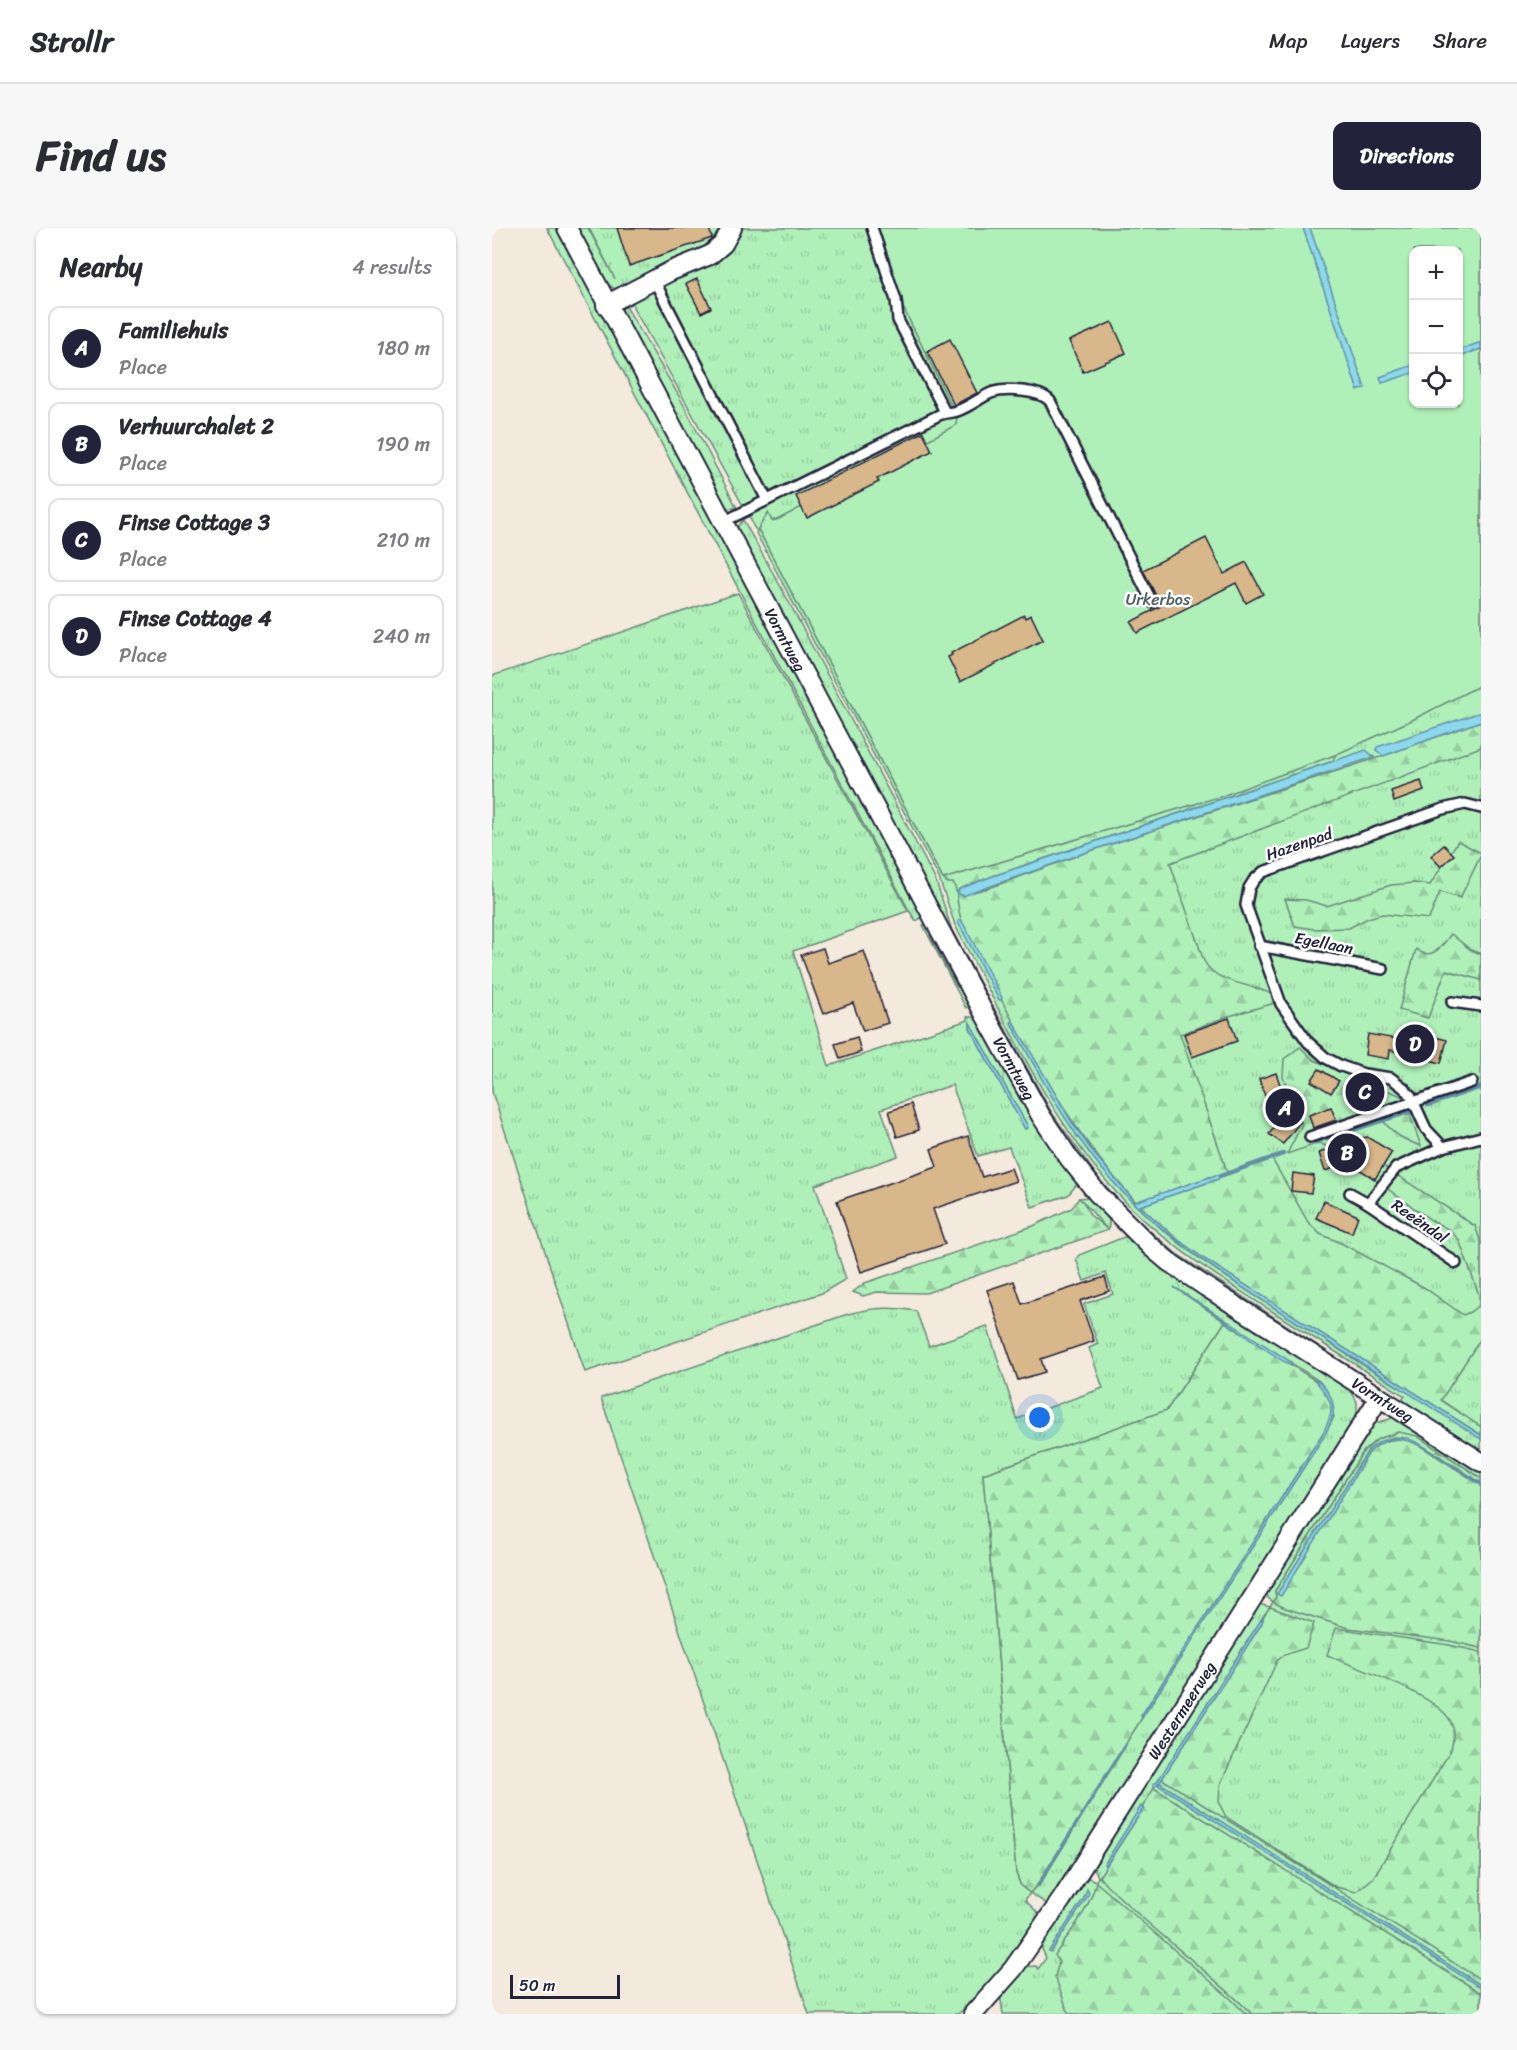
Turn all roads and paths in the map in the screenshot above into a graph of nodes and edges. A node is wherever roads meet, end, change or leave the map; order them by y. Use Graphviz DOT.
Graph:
graph roads {
  1 [pos="567,228"];
  2 [pos="732,228"];
  3 [pos="872,228"];
  4 [pos="654,280"];
  5 [pos="606,305"];
  6 [pos="945,412"];
  7 [pos="767,500"];
  8 [pos="722,523"];
  9 [pos="1152,602"];
  10 [pos="1481,808"];
  11 [pos="1259,946"];
  12 [pos="1383,969"];
  13 [pos="1452,1002"];
  14 [pos="1481,1006"];
  15 [pos="1472,1082"];
  16 [pos="1414,1101"];
  17 [pos="1310,1137"];
  18 [pos="1481,1137"];
  19 [pos="1443,1147"];
  20 [pos="1350,1193"];
  21 [pos="1368,1203"];
  22 [pos="1456,1263"];
  23 [pos="1379,1398"];
  24 [pos="1481,1462"];
  25 [pos="973,2014"];
  1 -- 5 [label="street, Vormtweg"];
  2 -- 4 [label="street"];
  3 -- 6 [label="lane"];
  4 -- 5 [label="street"];
  4 -- 7 [label="lane"];
  5 -- 8 [label="street, Vormtweg"];
  6 -- 7 [label="lane"];
  6 -- 9 [label="lane"];
  7 -- 8 [label="lane"];
  8 -- 23 [label="street, Vormtweg"];
  10 -- 11 [label="lane, Hazenpad"];
  11 -- 12 [label="lane, Egellaan"];
  11 -- 16 [label="lane, Hazenpad"];
  13 -- 14 [label="lane"];
  15 -- 16 [label="lane"];
  16 -- 17 [label="lane"];
  16 -- 19 [label="lane"];
  18 -- 19 [label="lane, Reeëndal"];
  19 -- 21 [label="lane, Reeëndal"];
  20 -- 21 [label="lane, Reeëndal"];
  21 -- 22 [label="lane, Reeëndal"];
  23 -- 24 [label="street, Vormtweg"];
  23 -- 25 [label="street, Westermeerweg"];
}
